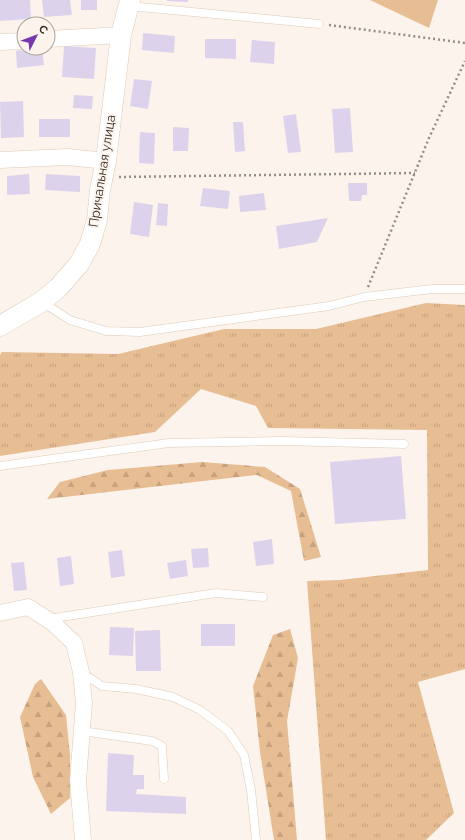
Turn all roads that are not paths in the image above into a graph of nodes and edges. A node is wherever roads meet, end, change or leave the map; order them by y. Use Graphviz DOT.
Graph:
graph roads {
  1 [pos="129,3"];
  2 [pos="319,24"];
  3 [pos="121,35"];
  4 [pos="56,39"];
  5 [pos="16,41"];
  6 [pos="0,42"];
  7 [pos="0,160"];
  8 [pos="104,169"];
  9 [pos="465,289"];
  10 [pos="41,302"];
  11 [pos="0,326"];
  12 [pos="404,444"];
  13 [pos="0,466"];
  14 [pos="263,597"];
  15 [pos="0,613"];
  16 [pos="47,619"];
  17 [pos="81,672"];
  18 [pos="82,731"];
  19 [pos="164,779"];
  20 [pos="83,840"];
  21 [pos="256,840"];
  1 -- 2 [label="lane"];
  1 -- 3 [label="street, Причальная улица"];
  3 -- 4 [label="street"];
  3 -- 8 [label="street, Причальная улица"];
  5 -- 6 [label="street"];
  7 -- 8 [label="street"];
  8 -- 10 [label="street, Причальная улица"];
  9 -- 10 [label="lane"];
  10 -- 11 [label="street, Причальная улица"];
  12 -- 13 [label="lane"];
  14 -- 16 [label="lane"];
  15 -- 16 [label="street"];
  16 -- 17 [label="street"];
  17 -- 18 [label="street"];
  17 -- 21 [label="lane"];
  18 -- 19 [label="lane"];
  18 -- 20 [label="street"];
}
